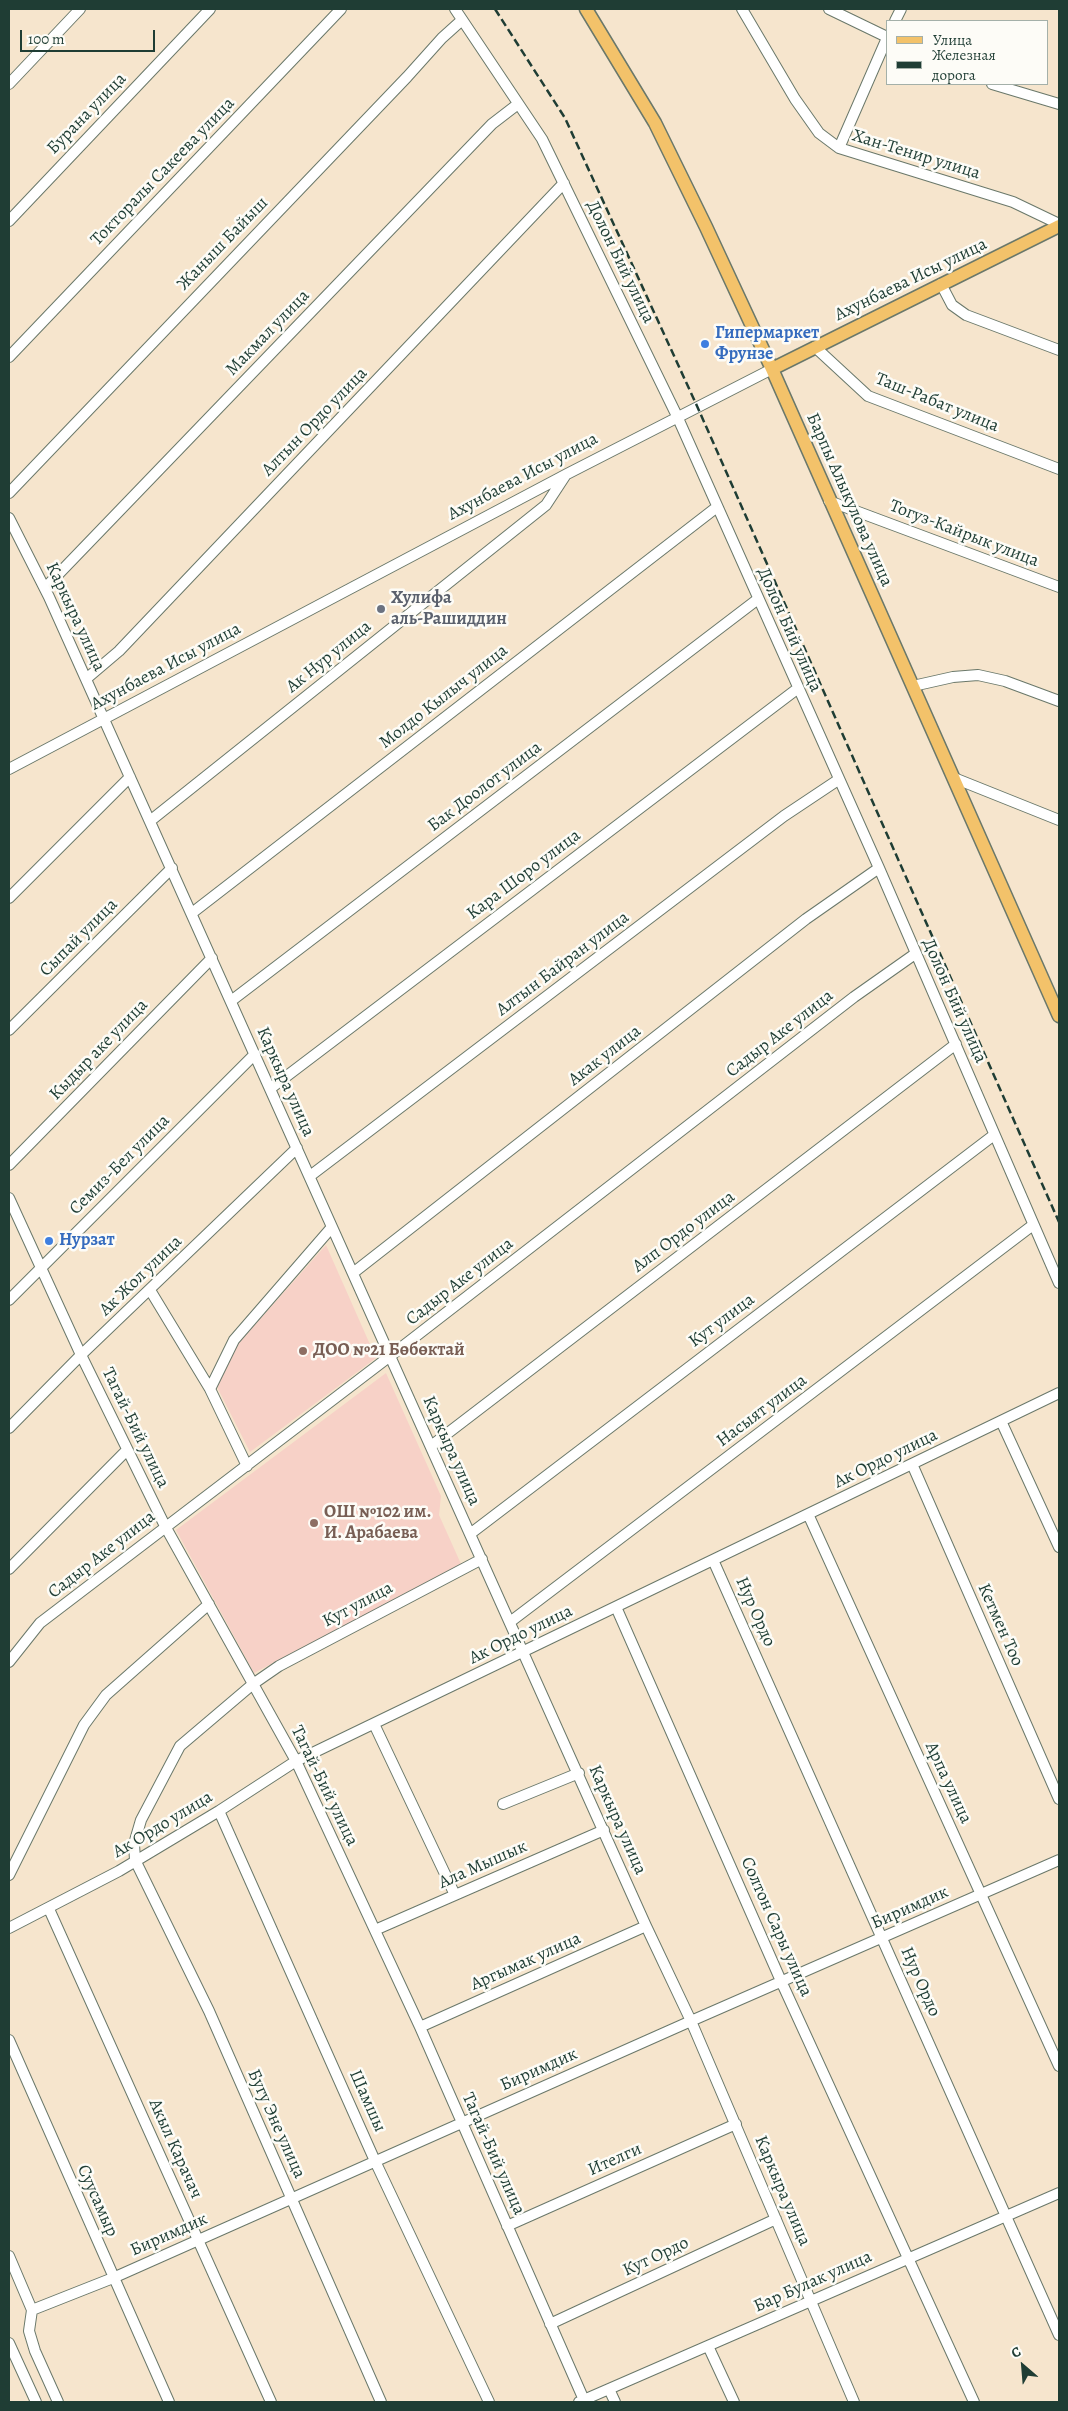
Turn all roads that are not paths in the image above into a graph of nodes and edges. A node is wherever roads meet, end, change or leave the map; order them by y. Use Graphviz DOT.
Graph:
graph roads {
  1 [pos="80,9"];
  2 [pos="210,9"];
  3 [pos="341,9"];
  4 [pos="455,9"];
  5 [pos="586,9"];
  6 [pos="742,9"];
  7 [pos="829,9"];
  8 [pos="462,20"];
  9 [pos="886,38"];
  10 [pos="886,40"];
  11 [pos="9,84"];
  12 [pos="995,85"];
  13 [pos="518,104"];
  14 [pos="1059,104"];
  15 [pos="838,148"];
  16 [pos="564,183"];
  17 [pos="9,221"];
  18 [pos="1059,225"];
  19 [pos="941,284"];
  20 [pos="815,347"];
  21 [pos="1059,350"];
  22 [pos="9,357"];
  23 [pos="772,368"];
  24 [pos="677,416"];
  25 [pos="1059,468"];
  26 [pos="567,474"];
  27 [pos="9,492"];
  28 [pos="829,500"];
  29 [pos="717,507"];
  30 [pos="9,518"];
  31 [pos="1059,587"];
  32 [pos="45,588"];
  33 [pos="758,599"];
  34 [pos="86,679"];
  35 [pos="913,686"];
  36 [pos="797,689"];
  37 [pos="1059,701"];
  38 [pos="104,720"];
  39 [pos="9,768"];
  40 [pos="130,777"];
  41 [pos="954,778"];
  42 [pos="838,780"];
  43 [pos="1059,820"];
  44 [pos="150,821"];
  45 [pos="172,868"];
  46 [pos="879,868"];
  47 [pos="9,898"];
  48 [pos="192,913"];
  49 [pos="915,954"];
  50 [pos="212,958"];
  51 [pos="231,1001"];
  52 [pos="1059,1016"];
  53 [pos="9,1030"];
  54 [pos="956,1044"];
  55 [pos="255,1054"];
  56 [pos="271,1088"];
  57 [pos="994,1135"];
  58 [pos="297,1148"];
  59 [pos="9,1165"];
  60 [pos="310,1176"];
  61 [pos="9,1198"];
  62 [pos="1033,1225"];
  63 [pos="332,1227"];
  64 [pos="40,1269"];
  65 [pos="353,1273"];
  66 [pos="1059,1284"];
  67 [pos="150,1290"];
  68 [pos="9,1300"];
  69 [pos="80,1355"];
  70 [pos="391,1355"];
  71 [pos="210,1389"];
  72 [pos="1059,1393"];
  73 [pos="1001,1421"];
  74 [pos="9,1428"];
  75 [pos="431,1446"];
  76 [pos="127,1450"];
  77 [pos="912,1464"];
  78 [pos="247,1466"];
  79 [pos="808,1514"];
  80 [pos="165,1526"];
  81 [pos="470,1534"];
  82 [pos="1059,1547"];
  83 [pos="482,1559"];
  84 [pos="713,1560"];
  85 [pos="9,1569"];
  86 [pos="209,1604"];
  87 [pos="616,1607"];
  88 [pos="510,1622"];
  89 [pos="524,1652"];
  90 [pos="9,1662"];
  91 [pos="253,1684"];
  92 [pos="374,1724"];
  93 [pos="296,1762"];
  94 [pos="578,1773"];
  95 [pos="1059,1799"];
  96 [pos="503,1804"];
  97 [pos="219,1811"];
  98 [pos="604,1830"];
  99 [pos="135,1860"];
  100 [pos="1059,1860"];
  101 [pos="9,1875"];
  102 [pos="981,1894"];
  103 [pos="455,1895"];
  104 [pos="49,1909"];
  105 [pos="646,1926"];
  106 [pos="9,1928"];
  107 [pos="375,1930"];
  108 [pos="882,1938"];
  109 [pos="781,1981"];
  110 [pos="690,2021"];
  111 [pos="420,2027"];
  112 [pos="9,2040"];
  113 [pos="1059,2066"];
  114 [pos="461,2122"];
  115 [pos="736,2124"];
  116 [pos="375,2161"];
  117 [pos="1059,2193"];
  118 [pos="291,2199"];
  119 [pos="1007,2216"];
  120 [pos="776,2219"];
  121 [pos="507,2226"];
  122 [pos="198,2240"];
  123 [pos="9,2256"];
  124 [pos="909,2258"];
  125 [pos="113,2278"];
  126 [pos="811,2300"];
  127 [pos="32,2310"];
  128 [pos="550,2324"];
  129 [pos="1059,2335"];
  130 [pos="9,2343"];
  131 [pos="708,2346"];
  132 [pos="609,2389"];
  133 [pos="582,2401"];
  134 [pos="36,2402"];
  135 [pos="58,2402"];
  136 [pos="169,2402"];
  137 [pos="271,2402"];
  138 [pos="381,2402"];
  139 [pos="489,2402"];
  140 [pos="615,2402"];
  141 [pos="734,2402"];
  142 [pos="854,2402"];
  143 [pos="974,2402"];
  1 -- 11 [label="street"];
  2 -- 17 [label="street, Бурана улица"];
  3 -- 22 [label="street, Токторалы Сакеева улица"];
  4 -- 8 [label="street, Долон Бий улица"];
  5 -- 23 [label="main road, Барпы Алыкулова улица"];
  6 -- 15 [label="street, Хан-Тенир улица"];
  7 -- 9 [label="street"];
  8 -- 13 [label="street, Долон Бий улица"];
  8 -- 27 [label="street, Жаныш Байыш"];
  10 -- 15 [label="street"];
  12 -- 14 [label="street"];
  13 -- 16 [label="street, Долон Бий улица"];
  13 -- 32 [label="street, Макмал улица"];
  15 -- 18 [label="street, Хан-Тенир улица"];
  16 -- 24 [label="street, Долон Бий улица"];
  16 -- 34 [label="street, Алтын Ордо улица"];
  18 -- 19 [label="main road, Ахунбаева Исы улица"];
  19 -- 20 [label="main road, Ахунбаева Исы улица"];
  19 -- 21 [label="street"];
  20 -- 23 [label="main road, Ахунбаева Исы улица"];
  20 -- 25 [label="street, Таш-Рабат улица"];
  23 -- 24 [label="street, Ахунбаева Исы улица"];
  23 -- 28 [label="main road, Барпы Алыкулова улица"];
  24 -- 26 [label="street, Ахунбаева Исы улица"];
  24 -- 29 [label="street, Долон Бий улица"];
  26 -- 38 [label="street, Ахунбаева Исы улица"];
  26 -- 44 [label="street, Ак Нур улица"];
  28 -- 31 [label="street, Тогуз-Кайрык улица"];
  28 -- 35 [label="main road, Барпы Алыкулова улица"];
  29 -- 33 [label="street, Долон Бий улица"];
  29 -- 48 [label="street, Молдо Кылыч улица"];
  30 -- 32 [label="street, Каркыра улица"];
  32 -- 34 [label="street, Каркыра улица"];
  33 -- 36 [label="street, Долон Бий улица"];
  33 -- 51 [label="street, Бак Доолот улица"];
  34 -- 38 [label="street, Каркыра улица"];
  35 -- 37 [label="street"];
  35 -- 41 [label="main road, Барпы Алыкулова улица"];
  36 -- 42 [label="street, Долон Бий улица"];
  36 -- 56 [label="street, Кара Шоро улица"];
  38 -- 39 [label="street, Ахунбаева Исы улица"];
  38 -- 40 [label="street, Каркыра улица"];
  40 -- 44 [label="street, Каркыра улица"];
  40 -- 47 [label="street"];
  41 -- 43 [label="street"];
  41 -- 52 [label="main road, Барпы Алыкулова улица"];
  42 -- 46 [label="street, Долон Бий улица"];
  42 -- 60 [label="street, Алтын Байран улица"];
  44 -- 45 [label="street, Каркыра улица"];
  45 -- 48 [label="street, Каркыра улица"];
  45 -- 53 [label="street, Сыпай улица"];
  46 -- 49 [label="street, Долон Бий улица"];
  46 -- 65 [label="street, Акак улица"];
  48 -- 50 [label="street, Каркыра улица"];
  49 -- 54 [label="street, Долон Бий улица"];
  49 -- 70 [label="street, Садыр Аке улица"];
  50 -- 51 [label="street, Каркыра улица"];
  50 -- 59 [label="street, Кыдыр аке улица"];
  51 -- 55 [label="street, Каркыра улица"];
  54 -- 57 [label="street, Долон Бий улица"];
  54 -- 75 [label="street, Алп Ордо улица"];
  55 -- 56 [label="street, Каркыра улица"];
  55 -- 64 [label="street, Семиз-Бел улица"];
  56 -- 58 [label="street, Каркыра улица"];
  57 -- 62 [label="street, Долон Бий улица"];
  57 -- 81 [label="street, Кут улица"];
  58 -- 60 [label="street, Каркыра улица"];
  58 -- 67 [label="street, Ак Жол улица"];
  60 -- 63 [label="street, Каркыра улица"];
  61 -- 64 [label="street, Тагай-Бий улица"];
  62 -- 66 [label="street, Долон Бий улица"];
  62 -- 88 [label="street, Насыят улица"];
  63 -- 65 [label="street, Каркыра улица"];
  63 -- 71 [label="street"];
  64 -- 68 [label="street, Семиз-Бел улица"];
  64 -- 69 [label="street, Тагай-Бий улица"];
  65 -- 70 [label="street, Каркыра улица"];
  67 -- 69 [label="street, Ак Жол улица"];
  67 -- 71 [label="street"];
  69 -- 74 [label="street, Ак Жол улица"];
  69 -- 76 [label="street, Тагай-Бий улица"];
  70 -- 75 [label="street, Каркыра улица"];
  70 -- 78 [label="street, Садыр Аке улица"];
  71 -- 78 [label="street"];
  72 -- 73 [label="street, Ак Ордо улица"];
  73 -- 77 [label="street, Ак Ордо улица"];
  73 -- 82 [label="street"];
  75 -- 81 [label="street, Каркыра улица"];
  76 -- 80 [label="street, Тагай-Бий улица"];
  76 -- 85 [label="street"];
  77 -- 79 [label="street, Ак Ордо улица"];
  77 -- 95 [label="street, Кетмен Тоо"];
  78 -- 80 [label="street, Садыр Аке улица"];
  79 -- 84 [label="street, Ак Ордо улица"];
  79 -- 102 [label="street, Арпа улица"];
  80 -- 86 [label="street, Тагай-Бий улица"];
  80 -- 90 [label="street, Садыр Аке улица"];
  81 -- 83 [label="street, Каркыра улица"];
  83 -- 88 [label="street, Каркыра улица"];
  83 -- 91 [label="street, Кут улица"];
  84 -- 87 [label="street, Ак Ордо улица"];
  84 -- 108 [label="street, Нур Ордо"];
  86 -- 91 [label="street, Тагай-Бий улица"];
  86 -- 101 [label="street"];
  87 -- 89 [label="street, Ак Ордо улица"];
  87 -- 109 [label="street, Солтон Сары улица"];
  88 -- 89 [label="street, Каркыра улица"];
  89 -- 92 [label="street, Ак Ордо улица"];
  89 -- 94 [label="street, Каркыра улица"];
  91 -- 93 [label="street, Тагай-Бий улица"];
  91 -- 99 [label="street, Кут улица"];
  92 -- 93 [label="street, Ак Ордо улица"];
  92 -- 103 [label="street"];
  93 -- 97 [label="street, Ак Ордо улица"];
  93 -- 107 [label="street, Тагай-Бий улица"];
  94 -- 96 [label="street"];
  94 -- 98 [label="street, Каркыра улица"];
  97 -- 99 [label="street, Ак Ордо улица"];
  97 -- 116 [label="street, Шамшы"];
  98 -- 103 [label="street, Ала Мышык"];
  98 -- 105 [label="street, Каркыра улица"];
  99 -- 104 [label="street, Ак Ордо улица"];
  99 -- 118 [label="street, Бугу Эне улица"];
  100 -- 102 [label="street, Биримдик"];
  102 -- 108 [label="street, Биримдик"];
  102 -- 113 [label="street, Арпа улица"];
  103 -- 107 [label="street, Ала Мышык"];
  104 -- 106 [label="street, Ак Ордо улица"];
  104 -- 122 [label="street, Акыл Карачач"];
  105 -- 110 [label="street, Каркыра улица"];
  105 -- 111 [label="street, Аргымак улица"];
  107 -- 111 [label="street, Тагай-Бий улица"];
  108 -- 109 [label="street, Биримдик"];
  108 -- 119 [label="street, Нур Ордо"];
  109 -- 110 [label="street, Биримдик"];
  109 -- 124 [label="street, Солтон Сары улица"];
  110 -- 114 [label="street, Биримдик"];
  110 -- 115 [label="street, Каркыра улица"];
  111 -- 114 [label="street, Тагай-Бий улица"];
  112 -- 125 [label="street, Суусамыр"];
  114 -- 116 [label="street, Биримдик"];
  114 -- 121 [label="street, Тагай-Бий улица"];
  115 -- 120 [label="street, Каркыра улица"];
  115 -- 121 [label="street, Ителги"];
  116 -- 118 [label="street, Биримдик"];
  116 -- 139 [label="street, Шамшы"];
  117 -- 119 [label="street, Бар Булак улица"];
  118 -- 122 [label="street, Биримдик"];
  118 -- 138 [label="street, Бугу Эне улица"];
  119 -- 124 [label="street, Бар Булак улица"];
  119 -- 129 [label="street, Нур Ордо"];
  120 -- 126 [label="street, Каркыра улица"];
  120 -- 128 [label="street, Кут Ордо"];
  121 -- 128 [label="street, Тагай-Бий улица"];
  122 -- 125 [label="street, Биримдик"];
  122 -- 137 [label="street, Акыл Карачач"];
  123 -- 127 [label="street"];
  124 -- 126 [label="street, Бар Булак улица"];
  124 -- 143 [label="street, Солтон Сары улица"];
  125 -- 127 [label="street, Биримдик"];
  125 -- 136 [label="street, Суусамыр"];
  126 -- 131 [label="street, Бар Булак улица"];
  126 -- 142 [label="street, Каркыра улица"];
  127 -- 135 [label="street"];
  128 -- 133 [label="street, Тагай-Бий улица"];
  130 -- 134 [label="street"];
  131 -- 132 [label="street, Бар Булак улица"];
  131 -- 141 [label="street"];
  132 -- 133 [label="street, Бар Булак улица"];
  132 -- 140 [label="street"];
}
